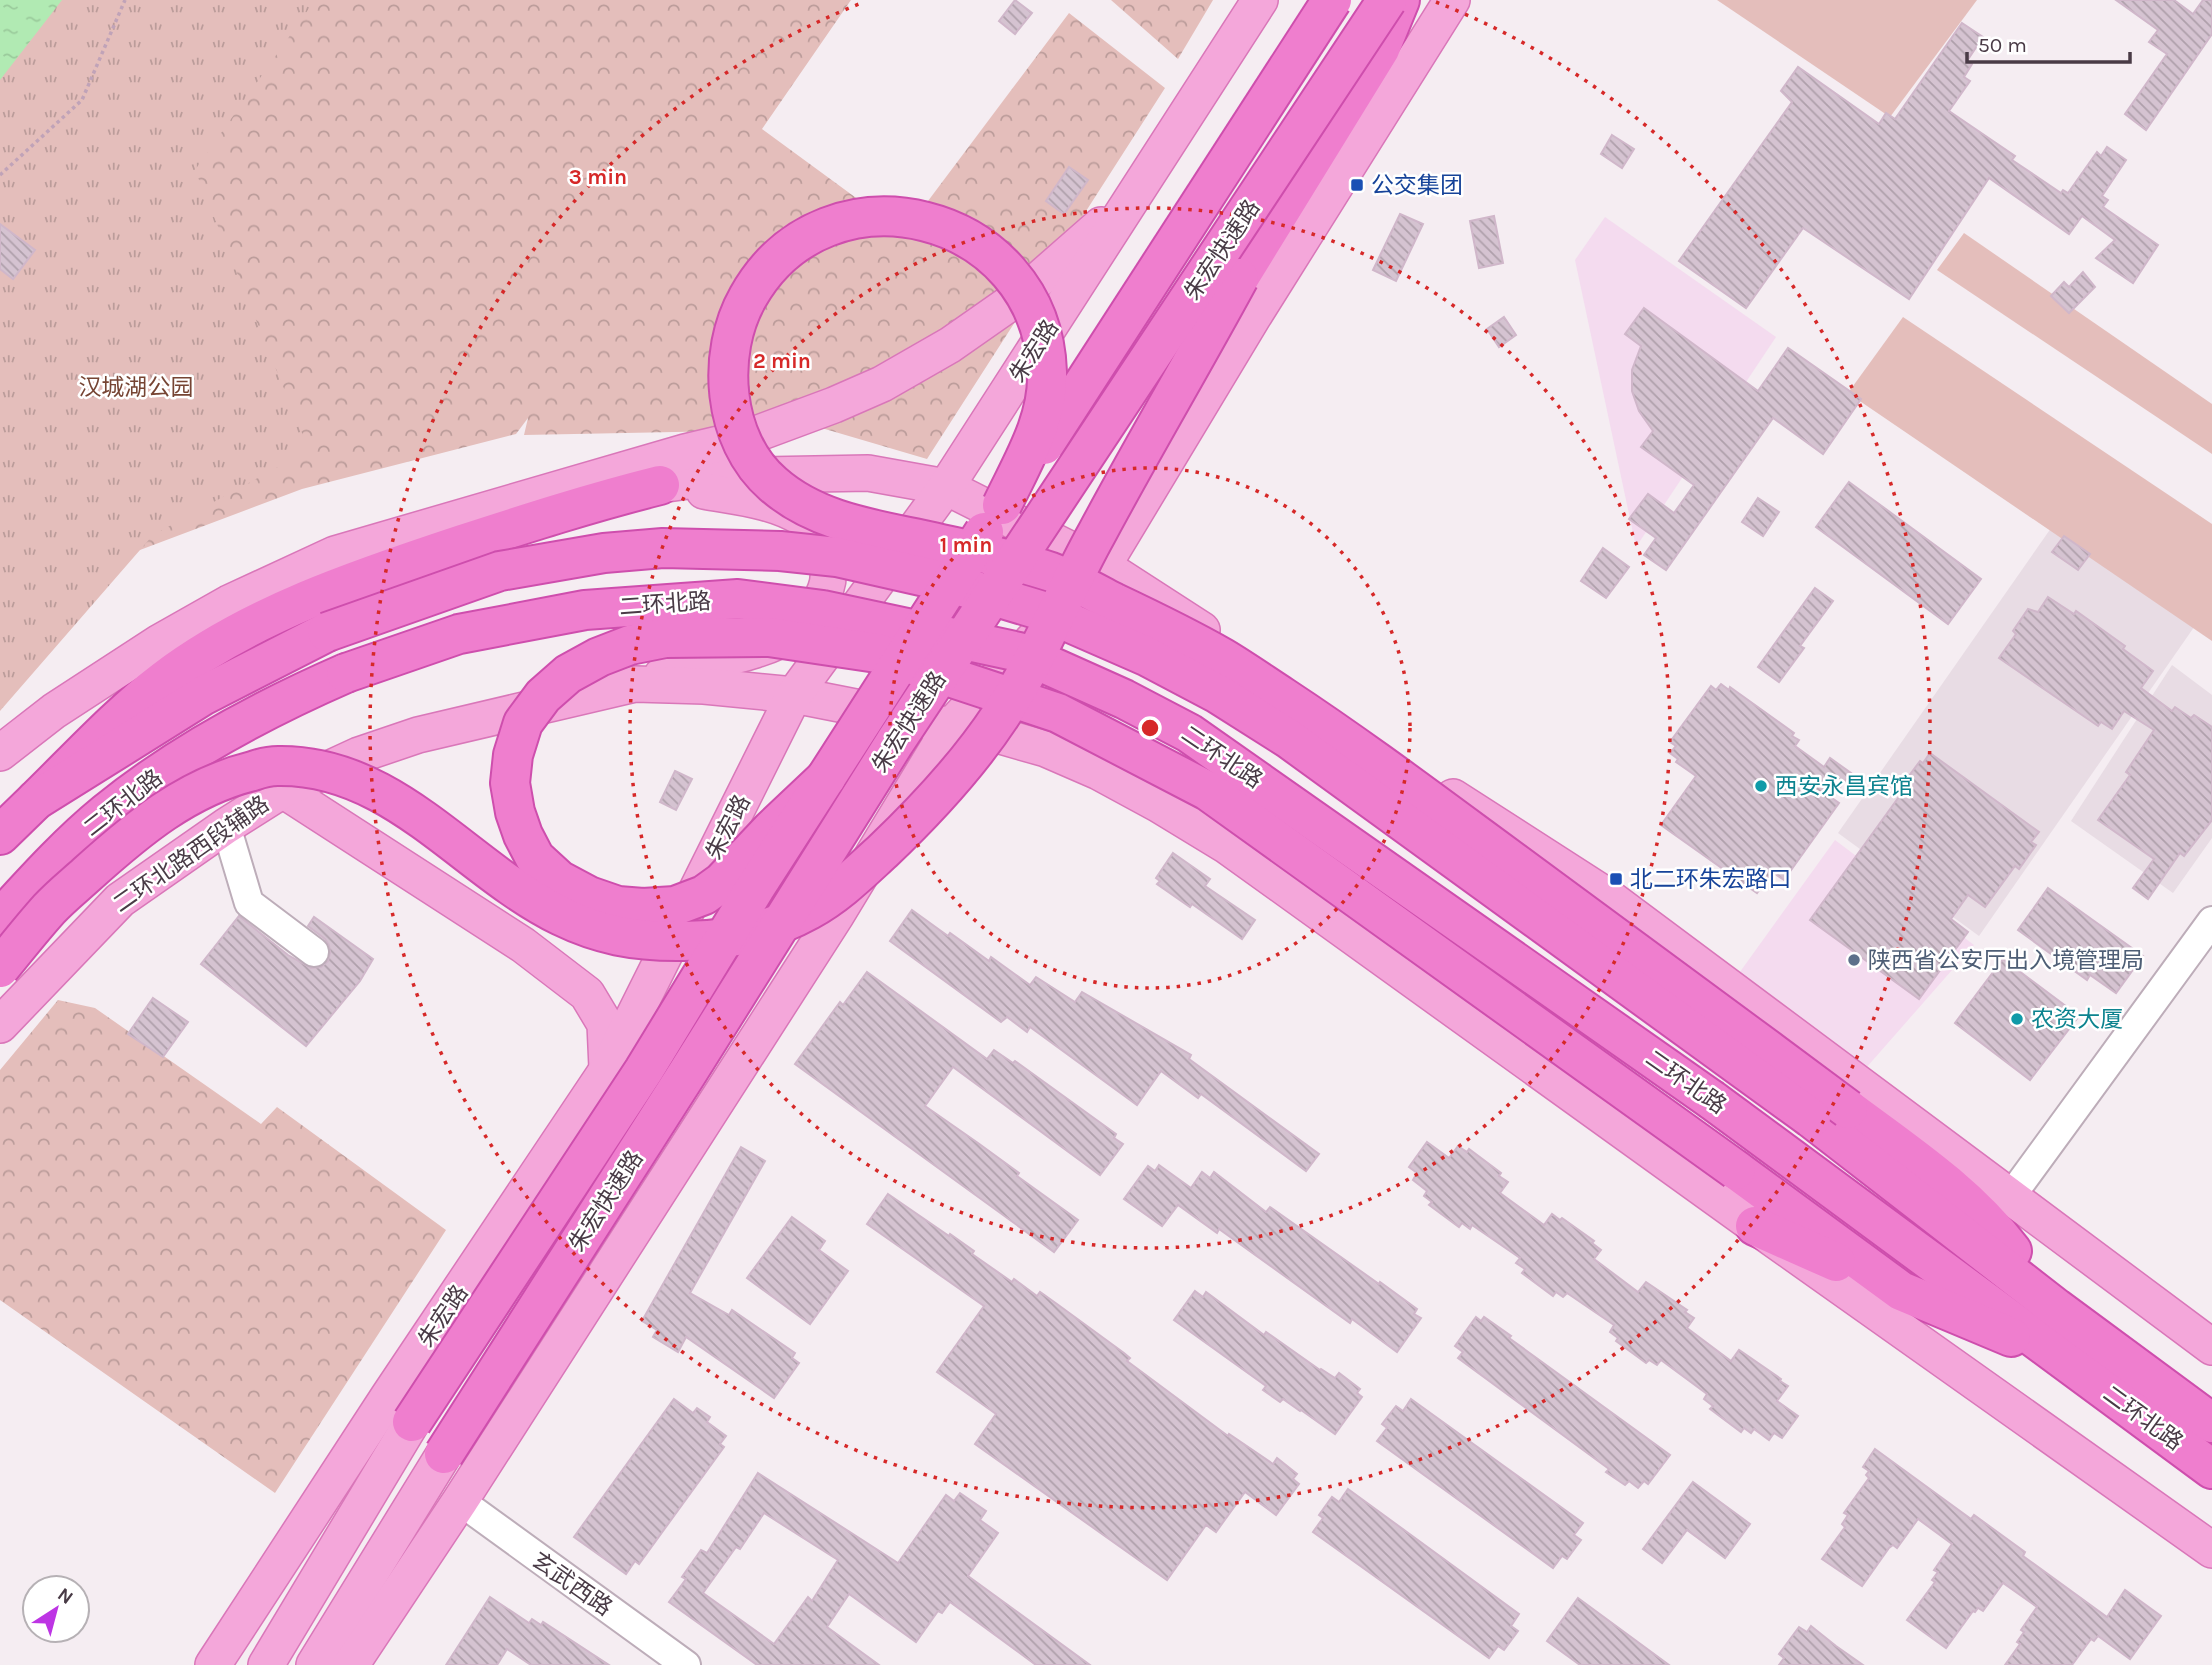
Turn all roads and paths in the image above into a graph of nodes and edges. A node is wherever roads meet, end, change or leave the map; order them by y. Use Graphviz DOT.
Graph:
graph roads {
  1 [pos="125,0"];
  2 [pos="1260,0"];
  3 [pos="1332,0"];
  4 [pos="1387,0"];
  5 [pos="1400,0"];
  6 [pos="1452,0"];
  7 [pos="0,175"];
  8 [pos="1138,190"];
  9 [pos="586,480"];
  10 [pos="660,485"];
  11 [pos="946,486"];
  12 [pos="1002,505"];
  13 [pos="524,524"];
  14 [pos="1103,566"];
  15 [pos="635,684"];
  16 [pos="794,695"];
  17 [pos="951,726"];
  18 [pos="0,753"];
  19 [pos="825,778"];
  20 [pos="283,790"];
  21 [pos="36,800"];
  22 [pos="226,826"];
  23 [pos="0,835"];
  24 [pos="0,919"];
  25 [pos="2212,921"];
  26 [pos="314,951"];
  27 [pos="0,968"];
  28 [pos="0,1025"];
  29 [pos="607,1069"];
  30 [pos="1864,1103"];
  31 [pos="2011,1196"];
  32 [pos="1755,1226"];
  33 [pos="1900,1291"];
  34 [pos="2056,1308"];
  35 [pos="2106,1344"];
  36 [pos="2212,1347"];
  37 [pos="2065,1360"];
  38 [pos="2212,1400"];
  39 [pos="412,1422"];
  40 [pos="2212,1423"];
  41 [pos="2157,1429"];
  42 [pos="444,1454"];
  43 [pos="2212,1469"];
  44 [pos="2212,1483"];
  45 [pos="460,1501"];
  46 [pos="2212,1550"];
  47 [pos="214,1665"];
  48 [pos="266,1665"];
  49 [pos="314,1665"];
  50 [pos="351,1665"];
  51 [pos="686,1665"];
  1 -- 7 [label="path"];
  2 -- 8 [label="main road, 朱宏路"];
  3 -- 12 [label="highway, 朱宏快速路, bridge"];
  4 -- 42 [label="highway, 朱宏快速路, bridge"];
  5 -- 27 [label="highway, bridge"];
  6 -- 14 [label="main road"];
  8 -- 9 [label="main road"];
  8 -- 11 [label="main road, 朱宏路"];
  9 -- 10 [label="main road"];
  9 -- 13 [label="main road"];
  9 -- 18 [label="main road"];
  10 -- 11 [label="main road"];
  10 -- 13 [label="highway"];
  10 -- 15 [label="main road"];
  11 -- 14 [label="main road"];
  11 -- 16 [label="main road, 朱宏路"];
  12 -- 19 [label="highway, 朱宏快速路, bridge"];
  12 -- 30 [label="highway, bridge"];
  13 -- 21 [label="highway"];
  14 -- 17 [label="main road"];
  14 -- 30 [label="main road"];
  15 -- 16 [label="main road"];
  15 -- 20 [label="main road, 二环北路西段辅路"];
  16 -- 17 [label="main road"];
  16 -- 29 [label="main road, 朱宏路"];
  17 -- 32 [label="main road"];
  17 -- 45 [label="main road"];
  19 -- 33 [label="highway, bridge"];
  19 -- 39 [label="highway, 朱宏快速路, bridge"];
  20 -- 22 [label="main road, 二环北路西段辅路"];
  20 -- 29 [label="main road"];
  21 -- 23 [label="highway, 二环北路"];
  21 -- 34 [label="highway, 二环北路, bridge"];
  22 -- 26 [label="street"];
  22 -- 28 [label="main road, 二环北路西段辅路"];
  24 -- 37 [label="highway, 二环北路, bridge"];
  25 -- 31 [label="street"];
  29 -- 47 [label="main road, 朱宏路"];
  30 -- 31 [label="main road"];
  30 -- 34 [label="highway"];
  31 -- 36 [label="main road"];
  32 -- 33 [label="highway"];
  32 -- 46 [label="main road"];
  33 -- 37 [label="highway"];
  34 -- 35 [label="highway, 二环北路"];
  35 -- 38 [label="highway"];
  35 -- 40 [label="highway, 二环北路"];
  37 -- 41 [label="highway, 二环北路"];
  39 -- 48 [label="main road"];
  41 -- 43 [label="highway, 二环北路"];
  41 -- 44 [label="highway"];
  42 -- 49 [label="main road"];
  45 -- 50 [label="main road"];
  45 -- 51 [label="street, 玄武西路"];
}
